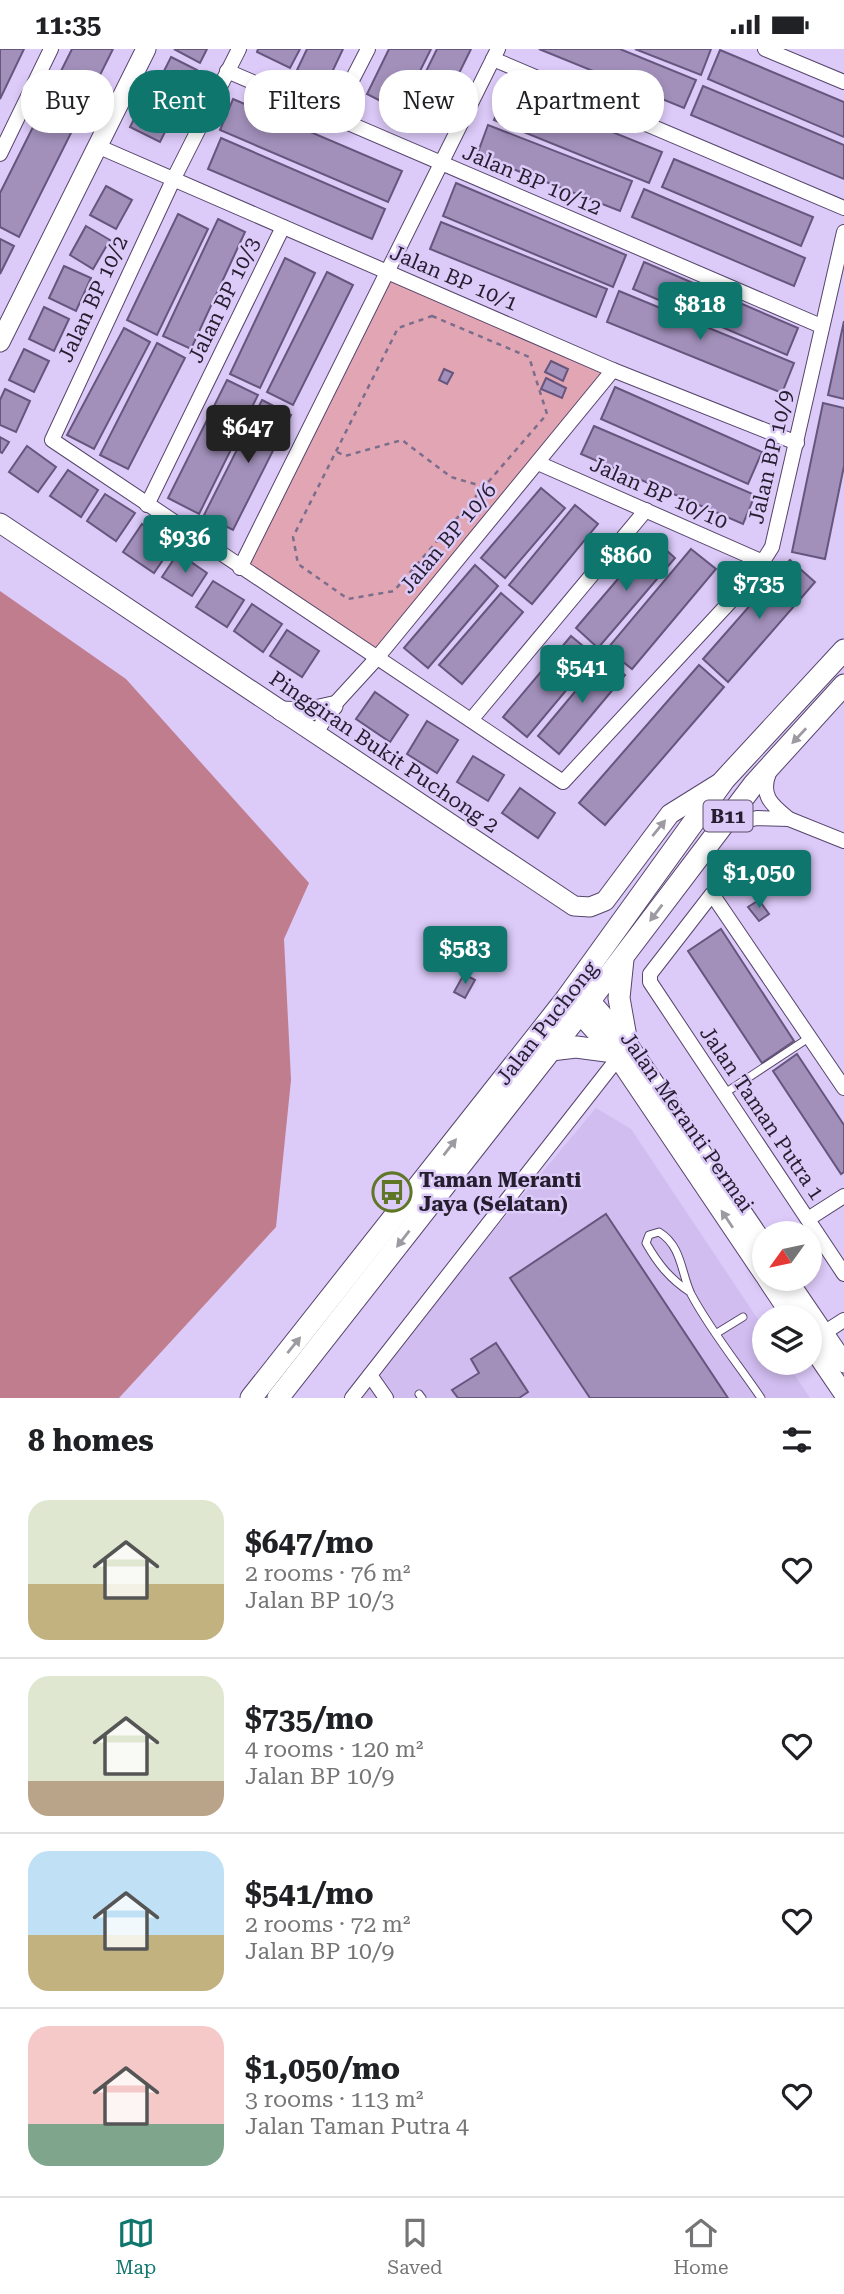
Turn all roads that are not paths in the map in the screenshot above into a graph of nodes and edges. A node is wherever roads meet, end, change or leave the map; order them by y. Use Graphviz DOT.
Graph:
graph roads {
  1 [pos="51,49"];
  2 [pos="146,49"];
  3 [pos="239,49"];
  4 [pos="368,49"];
  5 [pos="765,49"];
  6 [pos="496,54"];
  7 [pos="228,70"];
  8 [pos="357,70"];
  9 [pos="844,82"];
  10 [pos="365,131"];
  11 [pos="196,133"];
  12 [pos="97,146"];
  13 [pos="0,154"];
  14 [pos="441,165"];
  15 [pos="174,178"];
  16 [pos="844,208"];
  17 [pos="283,226"];
  18 [pos="844,232"];
  19 [pos="387,272"];
  20 [pos="821,326"];
  21 [pos="0,342"];
  22 [pos="613,370"];
  23 [pos="797,443"];
  24 [pos="537,463"];
  25 [pos="147,505"];
  26 [pos="646,510"];
  27 [pos="0,523"];
  28 [pos="764,562"];
  29 [pos="240,569"];
  30 [pos="844,650"];
  31 [pos="376,659"];
  32 [pos="844,685"];
  33 [pos="333,706"];
  34 [pos="281,711"];
  35 [pos="471,720"];
  36 [pos="316,733"];
  37 [pos="772,765"];
  38 [pos="723,781"];
  39 [pos="789,819"];
  40 [pos="721,826"];
  41 [pos="844,841"];
  42 [pos="624,957"];
  43 [pos="578,1000"];
  44 [pos="810,1037"];
  45 [pos="551,1050"];
  46 [pos="620,1051"];
  47 [pos="844,1088"];
  48 [pos="724,1094"];
  49 [pos="844,1196"];
  50 [pos="808,1219"];
  51 [pos="752,1229"];
  52 [pos="752,1256"];
  53 [pos="844,1274"];
  54 [pos="690,1292"];
  55 [pos="743,1317"];
  56 [pos="844,1319"];
  57 [pos="717,1333"];
  58 [pos="822,1334"];
  59 [pos="822,1345"];
  60 [pos="822,1352"];
  61 [pos="844,1363"];
  62 [pos="370,1375"];
  63 [pos="844,1394"];
  64 [pos="251,1398"];
  65 [pos="278,1398"];
  66 [pos="352,1398"];
  67 [pos="386,1398"];
  68 [pos="761,1398"];
  1 -- 13 [label="street"];
  2 -- 12 [label="street"];
  3 -- 7 [label="street, Jalan BP 10/2"];
  4 -- 8 [label="street"];
  5 -- 9 [label="street"];
  6 -- 14 [label="street"];
  6 -- 16 [label="street"];
  10 -- 14 [label="street, Jalan BP 10/12"];
  11 -- 15 [label="street, Jalan BP 10/2"];
  12 -- 15 [label="street, Jalan BP 10/1"];
  12 -- 21 [label="street"];
  14 -- 19 [label="street"];
  14 -- 20 [label="street, Jalan BP 10/12"];
  15 -- 17 [label="street, Jalan BP 10/1"];
  15 -- 25 [label="street, Jalan BP 10/2"];
  17 -- 19 [label="street, Jalan BP 10/1"];
  17 -- 25 [label="street, Jalan BP 10/3"];
  18 -- 20 [label="street, Jalan BP 10/9"];
  19 -- 22 [label="street, Jalan BP 10/1"];
  19 -- 29 [label="street"];
  20 -- 23 [label="street, Jalan BP 10/9"];
  22 -- 23 [label="street, Jalan BP 10/1"];
  22 -- 24 [label="street, Jalan BP 10/6"];
  23 -- 28 [label="street, Jalan BP 10/9"];
  24 -- 26 [label="street, Jalan BP 10/10"];
  24 -- 31 [label="street, Jalan BP 10/6"];
  25 -- 29 [label="street"];
  26 -- 28 [label="street, Jalan BP 10/10"];
  26 -- 35 [label="street"];
  27 -- 34 [label="street, Pinggiran Bukit Puchong 2"];
  28 -- 35 [label="street, Jalan BP 10/9"];
  29 -- 31 [label="street"];
  30 -- 38 [label="main road, Jalan Puchong / B11"];
  31 -- 33 [label="street, Jalan BP 10/6"];
  31 -- 35 [label="street"];
  32 -- 37 [label="main road, Jalan Puchong / B11, one-way"];
  33 -- 34 [label="street"];
  33 -- 36 [label="street, Jalan BP 10/6"];
  34 -- 36 [label="street, Pinggiran Bukit Puchong 2"];
  36 -- 38 [label="street, Pinggiran Bukit Puchong 2, one-way"];
  37 -- 39 [label="street"];
  37 -- 40 [label="main road, Jalan Puchong / B11"];
  38 -- 43 [label="main road, Jalan Puchong / B11"];
  39 -- 40 [label="street"];
  39 -- 41 [label="street"];
  40 -- 42 [label="main road, Jalan Puchong / B11, one-way"];
  42 -- 43 [label="main road, Jalan Puchong / B11"];
  42 -- 46 [label="main road"];
  43 -- 45 [label="main road, Jalan Puchong / B11"];
  43 -- 46 [label="street, Jalan Meranti Permai"];
  64 -- 43 [label="main road, Jalan Puchong / B11, one-way"];
  44 -- 47 [label="street"];
  44 -- 48 [label="lane"];
  44 -- 48 [label="street, Jalan Taman Putra 1"];
  45 -- 46 [label="main road"];
  45 -- 65 [label="main road, Jalan Puchong / B11, one-way"];
  46 -- 51 [label="street"];
  52 -- 46 [label="street, Jalan Meranti Permai, one-way"];
  46 -- 62 [label="street"];
  48 -- 50 [label="street, Jalan Taman Putra 1"];
  49 -- 50 [label="street"];
  50 -- 53 [label="street, Jalan Taman Putra 1"];
  54 -- 54 [label="lane"];
  54 -- 57 [label="lane"];
  55 -- 57 [label="lane"];
  56 -- 58 [label="street"];
  57 -- 68 [label="lane"];
  59 -- 61 [label="street"];
  60 -- 63 [label="street"];
  62 -- 66 [label="street"];
  62 -- 67 [label="street"];
}
